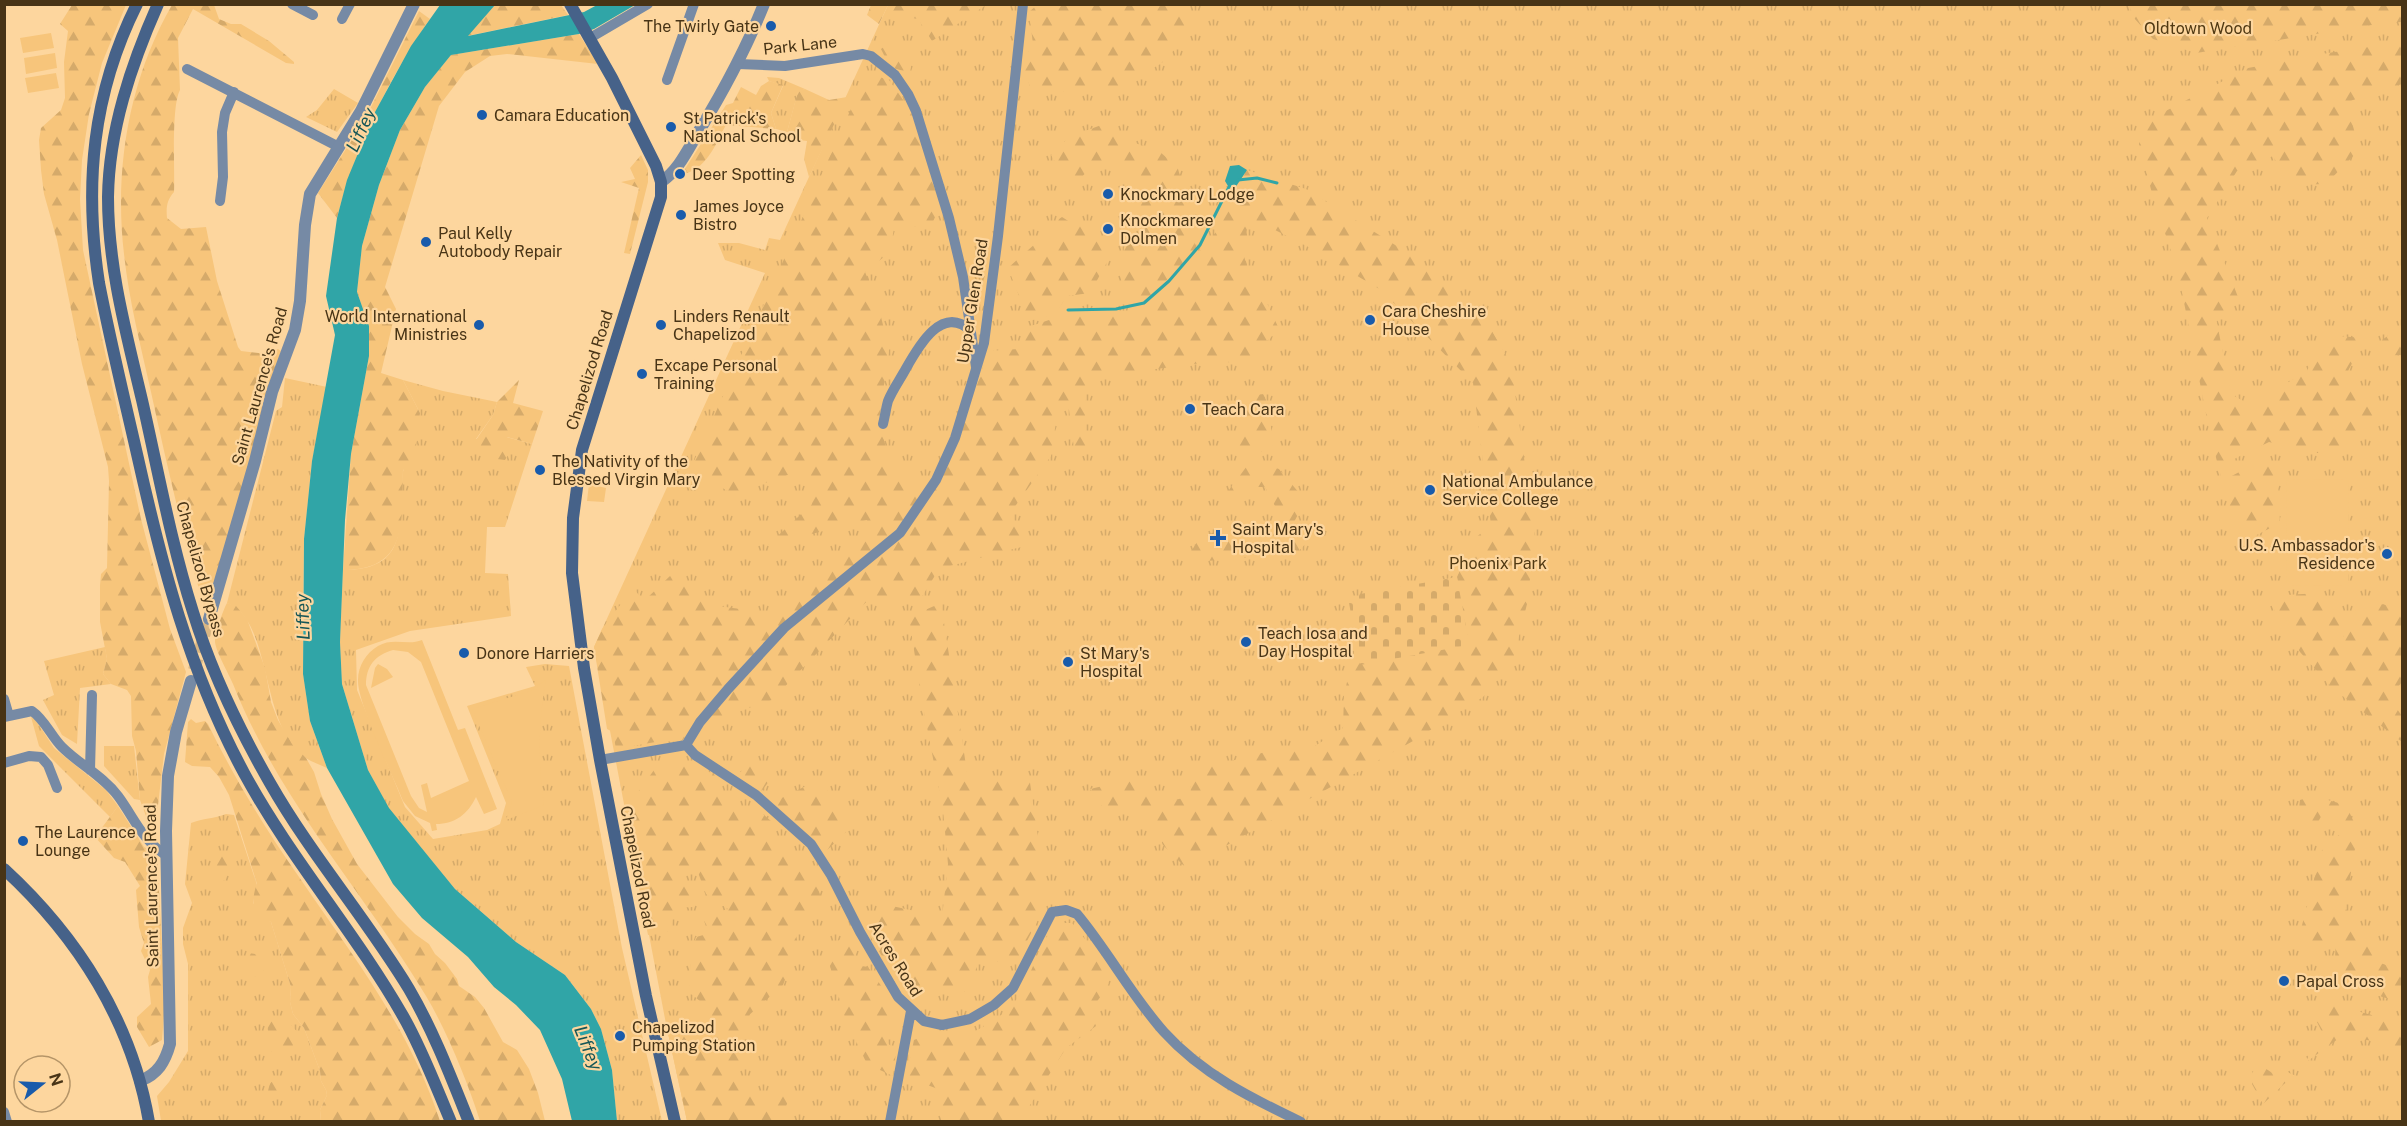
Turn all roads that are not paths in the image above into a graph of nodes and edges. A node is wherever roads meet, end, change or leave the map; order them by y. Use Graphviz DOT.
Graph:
graph roads {
  1 [pos="137,4"];
  2 [pos="158,4"];
  3 [pos="292,4"];
  4 [pos="350,4"];
  5 [pos="414,4"];
  6 [pos="648,4"];
  7 [pos="694,4"];
  8 [pos="764,4"];
  9 [pos="1023,4"];
  10 [pos="572,7"];
  11 [pos="313,15"];
  12 [pos="342,19"];
  13 [pos="588,36"];
  14 [pos="738,64"];
  15 [pos="187,69"];
  16 [pos="667,80"];
  17 [pos="234,92"];
  18 [pos="339,147"];
  19 [pos="661,182"];
  20 [pos="220,201"];
  21 [pos="970,331"];
  22 [pos="977,369"];
  23 [pos="883,424"];
  24 [pos="209,619"];
  25 [pos="191,681"];
  26 [pos="92,695"];
  27 [pos="4,699"];
  28 [pos="7,716"];
  29 [pos="686,745"];
  30 [pos="600,760"];
  31 [pos="4,763"];
  32 [pos="90,770"];
  33 [pos="57,788"];
  34 [pos="167,856"];
  35 [pos="4,869"];
  36 [pos="911,1011"];
  37 [pos="141,1081"];
  38 [pos="4,1112"];
  39 [pos="8,1122"];
  40 [pos="149,1122"];
  41 [pos="451,1122"];
  42 [pos="469,1122"];
  43 [pos="675,1122"];
  44 [pos="890,1122"];
  45 [pos="1301,1122"];
  1 -- 41 [label="main road, Chapelizod Bypass"];
  2 -- 42 [label="main road, Chapelizod Bypass"];
  3 -- 11 [label="street"];
  4 -- 12 [label="street"];
  5 -- 18 [label="street, Saint Laurence's Road"];
  6 -- 13 [label="street"];
  7 -- 16 [label="street"];
  8 -- 14 [label="street"];
  9 -- 22 [label="street, Upper Glen Road"];
  10 -- 13 [label="main road"];
  13 -- 19 [label="main road"];
  14 -- 19 [label="street"];
  14 -- 21 [label="street, Park Lane"];
  15 -- 17 [label="street"];
  17 -- 18 [label="street"];
  17 -- 20 [label="street"];
  18 -- 24 [label="street, Saint Laurence's Road"];
  19 -- 30 [label="main road, Chapelizod Road"];
  21 -- 22 [label="street"];
  21 -- 23 [label="street"];
  22 -- 29 [label="street, Upper Glen Road"];
  25 -- 34 [label="street, Saint Laurence's Road"];
  26 -- 32 [label="street"];
  27 -- 28 [label="street"];
  28 -- 32 [label="street"];
  29 -- 30 [label="street"];
  29 -- 36 [label="street, Acres Road"];
  30 -- 43 [label="main road, Chapelizod Road"];
  31 -- 33 [label="street"];
  32 -- 34 [label="street"];
  34 -- 37 [label="street, Saint Laurence's Road"];
  35 -- 37 [label="main road"];
  36 -- 44 [label="street"];
  36 -- 45 [label="street, Acres Road"];
  37 -- 40 [label="main road"];
  38 -- 39 [label="street"];
}
